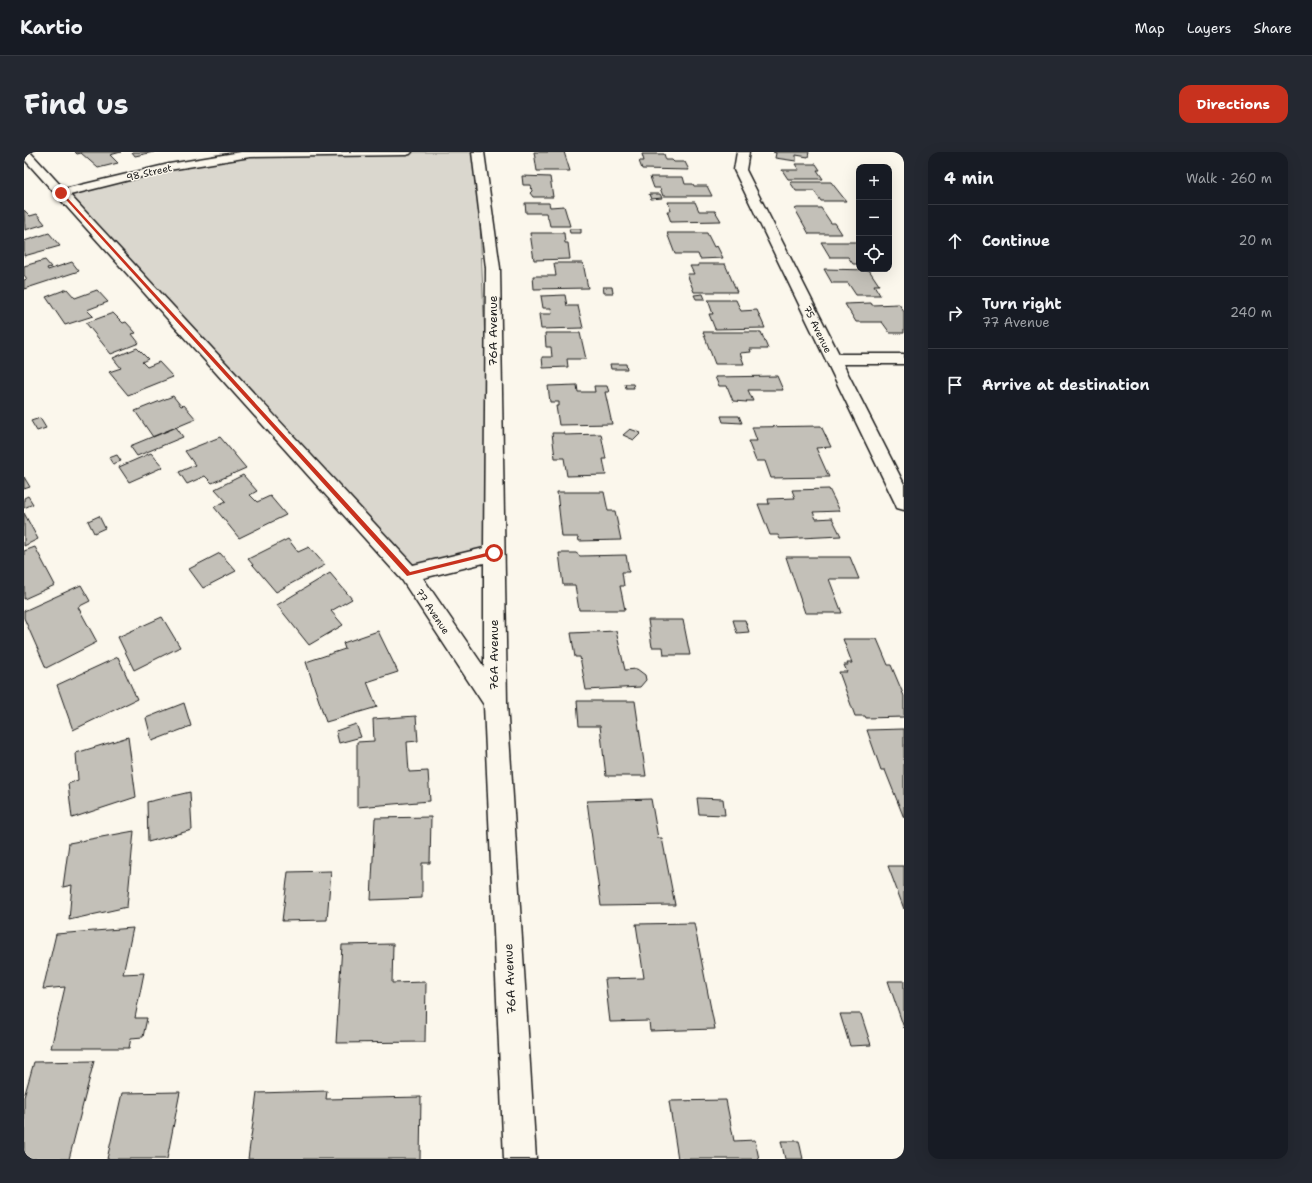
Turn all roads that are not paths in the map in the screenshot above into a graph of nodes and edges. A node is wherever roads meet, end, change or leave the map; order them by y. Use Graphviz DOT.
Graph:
graph roads {
  1 [pos="24,152"];
  2 [pos="406,152"];
  3 [pos="478,152"];
  4 [pos="742,152"];
  5 [pos="61,193"];
  6 [pos="833,359"];
  7 [pos="904,359"];
  8 [pos="904,503"];
  9 [pos="494,553"];
  10 [pos="409,574"];
  11 [pos="495,703"];
  12 [pos="520,1159"];
  1 -- 5 [label="street, 77 Avenue"];
  2 -- 5 [label="street, 98 Street"];
  3 -- 9 [label="street, 76A Avenue"];
  4 -- 6 [label="street, 75 Avenue"];
  5 -- 10 [label="street, 77 Avenue"];
  6 -- 7 [label="street"];
  6 -- 8 [label="street, 75 Avenue"];
  9 -- 10 [label="street"];
  9 -- 11 [label="street, 76A Avenue"];
  10 -- 11 [label="street, 77 Avenue"];
  11 -- 12 [label="street, 76A Avenue"];
}
